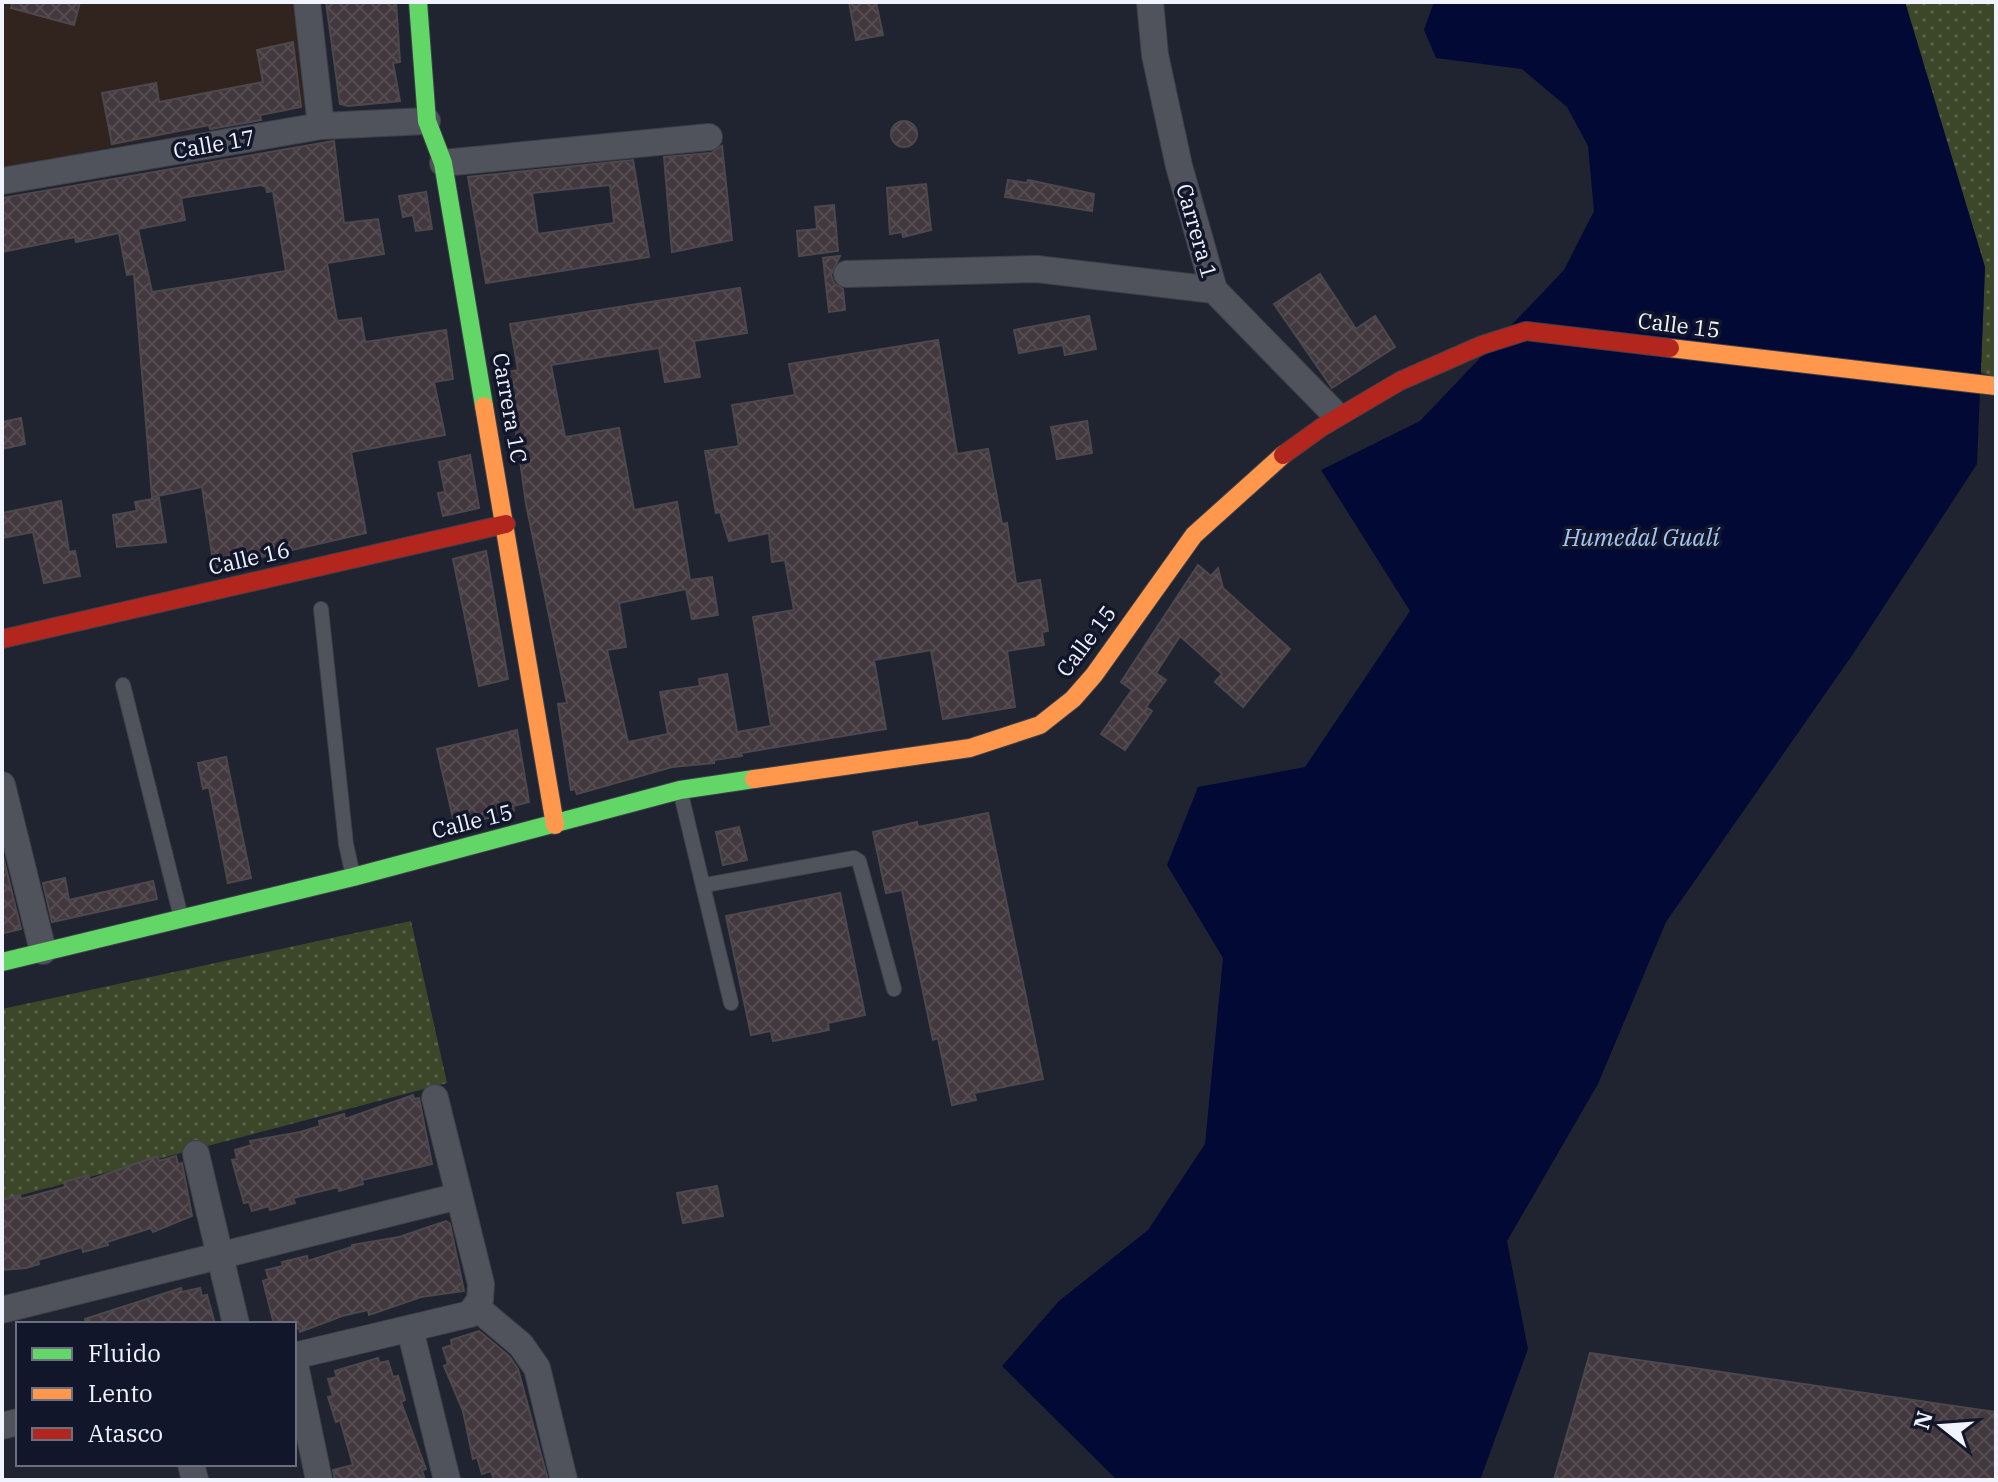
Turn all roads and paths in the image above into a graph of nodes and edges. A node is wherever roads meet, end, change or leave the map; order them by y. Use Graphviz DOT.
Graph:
graph roads {
  1 [pos="307,2"];
  2 [pos="418,2"];
  3 [pos="1150,2"];
  4 [pos="427,121"];
  5 [pos="321,126"];
  6 [pos="709,137"];
  7 [pos="443,163"];
  8 [pos="2,181"];
  9 [pos="847,274"];
  10 [pos="1214,290"];
  11 [pos="1996,386"];
  12 [pos="1335,414"];
  13 [pos="506,524"];
  14 [pos="321,609"];
  15 [pos="2,639"];
  16 [pos="123,685"];
  17 [pos="2,785"];
  18 [pos="680,790"];
  19 [pos="555,825"];
  20 [pos="353,877"];
  21 [pos="705,885"];
  22 [pos="181,918"];
  23 [pos="43,951"];
  24 [pos="2,962"];
  25 [pos="894,989"];
  26 [pos="731,1003"];
  27 [pos="435,1098"];
  28 [pos="196,1154"];
  29 [pos="459,1196"];
  30 [pos="220,1256"];
  31 [pos="476,1307"];
  32 [pos="2,1310"];
  33 [pos="236,1322"];
  34 [pos="410,1329"];
  35 [pos="296,1358"];
  36 [pos="296,1368"];
  37 [pos="319,1480"];
  38 [pos="447,1480"];
  39 [pos="564,1480"];
  1 -- 5 [label="street"];
  2 -- 4 [label="street, Carrera 1C"];
  3 -- 10 [label="street, Carrera 1"];
  4 -- 5 [label="street, Calle 17"];
  4 -- 7 [label="street, Carrera 1C"];
  5 -- 8 [label="street, Calle 17"];
  6 -- 7 [label="street"];
  7 -- 13 [label="street, Carrera 1C"];
  9 -- 10 [label="street"];
  10 -- 12 [label="street, Carrera 1"];
  11 -- 12 [label="street, Calle 15"];
  12 -- 18 [label="street, Calle 15"];
  13 -- 15 [label="street, Calle 16"];
  13 -- 19 [label="street, Carrera 1C"];
  14 -- 20 [label="lane"];
  16 -- 22 [label="lane"];
  17 -- 23 [label="street"];
  18 -- 19 [label="street, Calle 15"];
  18 -- 21 [label="lane"];
  19 -- 20 [label="street, Calle 15"];
  20 -- 22 [label="street, Calle 15"];
  21 -- 25 [label="lane"];
  21 -- 26 [label="lane"];
  22 -- 23 [label="street, Calle 15"];
  23 -- 24 [label="street, Calle 15"];
  27 -- 29 [label="street"];
  28 -- 30 [label="street"];
  29 -- 30 [label="street"];
  29 -- 31 [label="street"];
  30 -- 32 [label="street"];
  30 -- 33 [label="street"];
  31 -- 34 [label="street"];
  31 -- 39 [label="street"];
  34 -- 35 [label="street"];
  34 -- 38 [label="street"];
  36 -- 37 [label="street"];
}
